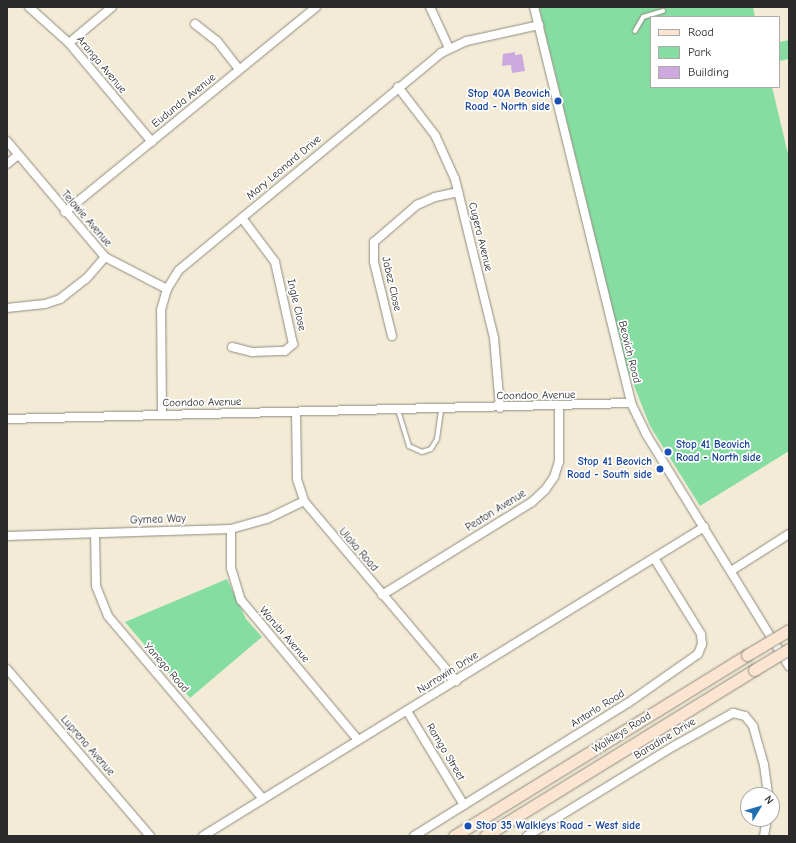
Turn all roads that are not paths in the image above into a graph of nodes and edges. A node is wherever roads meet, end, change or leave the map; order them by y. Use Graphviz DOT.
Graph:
graph roads {
  1 [pos="29,7"];
  2 [pos="112,7"];
  3 [pos="316,7"];
  4 [pos="430,7"];
  5 [pos="534,7"];
  6 [pos="663,11"];
  7 [pos="195,24"];
  8 [pos="539,25"];
  9 [pos="635,31"];
  10 [pos="69,43"];
  11 [pos="449,48"];
  12 [pos="240,70"];
  13 [pos="398,87"];
  14 [pos="7,142"];
  15 [pos="152,142"];
  16 [pos="18,155"];
  17 [pos="7,164"];
  18 [pos="458,192"];
  19 [pos="66,212"];
  20 [pos="242,218"];
  21 [pos="105,257"];
  22 [pos="166,289"];
  23 [pos="7,308"];
  24 [pos="392,336"];
  25 [pos="232,347"];
  26 [pos="631,403"];
  27 [pos="559,407"];
  28 [pos="500,408"];
  29 [pos="441,409"];
  30 [pos="398,410"];
  31 [pos="296,412"];
  32 [pos="162,415"];
  33 [pos="7,419"];
  34 [pos="304,501"];
  35 [pos="704,528"];
  36 [pos="231,529"];
  37 [pos="95,533"];
  38 [pos="789,534"];
  39 [pos="7,536"];
  40 [pos="654,558"];
  41 [pos="731,571"];
  42 [pos="382,595"];
  43 [pos="789,630"];
  44 [pos="789,649"];
  45 [pos="789,666"];
  46 [pos="7,670"];
  47 [pos="456,681"];
  48 [pos="407,711"];
  49 [pos="358,740"];
  50 [pos="767,787"];
  51 [pos="263,799"];
  52 [pos="464,805"];
  53 [pos="150,836"];
  54 [pos="203,836"];
  55 [pos="414,836"];
  56 [pos="454,836"];
  57 [pos="485,836"];
  58 [pos="527,836"];
  1 -- 10 [label="street, Aranga Avenue"];
  2 -- 10 [label="street"];
  3 -- 12 [label="street, Eudunda Avenue"];
  4 -- 11 [label="street"];
  5 -- 8 [label="street, Beovich Road"];
  6 -- 9 [label="lane"];
  7 -- 12 [label="street"];
  8 -- 11 [label="street, Mary Leonard Drive"];
  8 -- 26 [label="street, Beovich Road"];
  10 -- 15 [label="street, Aranga Avenue"];
  11 -- 13 [label="street, Mary Leonard Drive"];
  12 -- 15 [label="street, Eudunda Avenue"];
  13 -- 18 [label="street, Cugera Avenue"];
  13 -- 20 [label="street, Mary Leonard Drive"];
  14 -- 16 [label="street, Telowie Avenue"];
  15 -- 19 [label="street, Eudunda Avenue"];
  16 -- 17 [label="street"];
  16 -- 19 [label="street, Telowie Avenue"];
  18 -- 24 [label="street, Jabez Close"];
  18 -- 28 [label="street, Cugera Avenue"];
  19 -- 21 [label="street, Telowie Avenue"];
  20 -- 22 [label="street, Mary Leonard Drive"];
  20 -- 25 [label="street, Ingle Close"];
  21 -- 22 [label="street, Telowie Avenue"];
  21 -- 23 [label="street"];
  22 -- 32 [label="street, Mary Leonard Drive"];
  26 -- 27 [label="street, Coondoo Avenue"];
  26 -- 35 [label="street, Beovich Road"];
  27 -- 28 [label="street, Coondoo Avenue"];
  27 -- 42 [label="street, Peaton Avenue"];
  28 -- 29 [label="street, Coondoo Avenue"];
  29 -- 30 [label="street, Coondoo Avenue"];
  29 -- 30 [label="lane"];
  30 -- 31 [label="street, Coondoo Avenue"];
  31 -- 32 [label="street, Coondoo Avenue"];
  31 -- 34 [label="street, Ulaka Road"];
  32 -- 33 [label="street, Coondoo Avenue"];
  34 -- 36 [label="street, Gymea Way"];
  34 -- 42 [label="street, Ulaka Road"];
  35 -- 40 [label="street, Nurrowin Drive"];
  35 -- 41 [label="street, Beovich Road"];
  36 -- 37 [label="street, Gymea Way"];
  36 -- 49 [label="street, Warubi Avenue"];
  37 -- 39 [label="street, Gymea Way"];
  37 -- 51 [label="street, Yanego Road"];
  38 -- 41 [label="street"];
  40 -- 47 [label="street, Nurrowin Drive"];
  40 -- 52 [label="street, Antarlo Road"];
  41 -- 45 [label="street, Beovich Road"];
  42 -- 47 [label="street, Ulaka Road"];
  43 -- 56 [label="main road, Walkleys Road, bridge"];
  44 -- 57 [label="main road, Walkleys Road, bridge"];
  46 -- 53 [label="street, Luprena Avenue"];
  47 -- 48 [label="street, Nurrowin Drive"];
  48 -- 49 [label="street, Nurrowin Drive"];
  48 -- 52 [label="street, Ramgo Street"];
  49 -- 51 [label="street, Nurrowin Drive"];
  50 -- 58 [label="street, Baradine Drive"];
  51 -- 54 [label="street, Nurrowin Drive"];
  52 -- 55 [label="street, Antarlo Road"];
}
